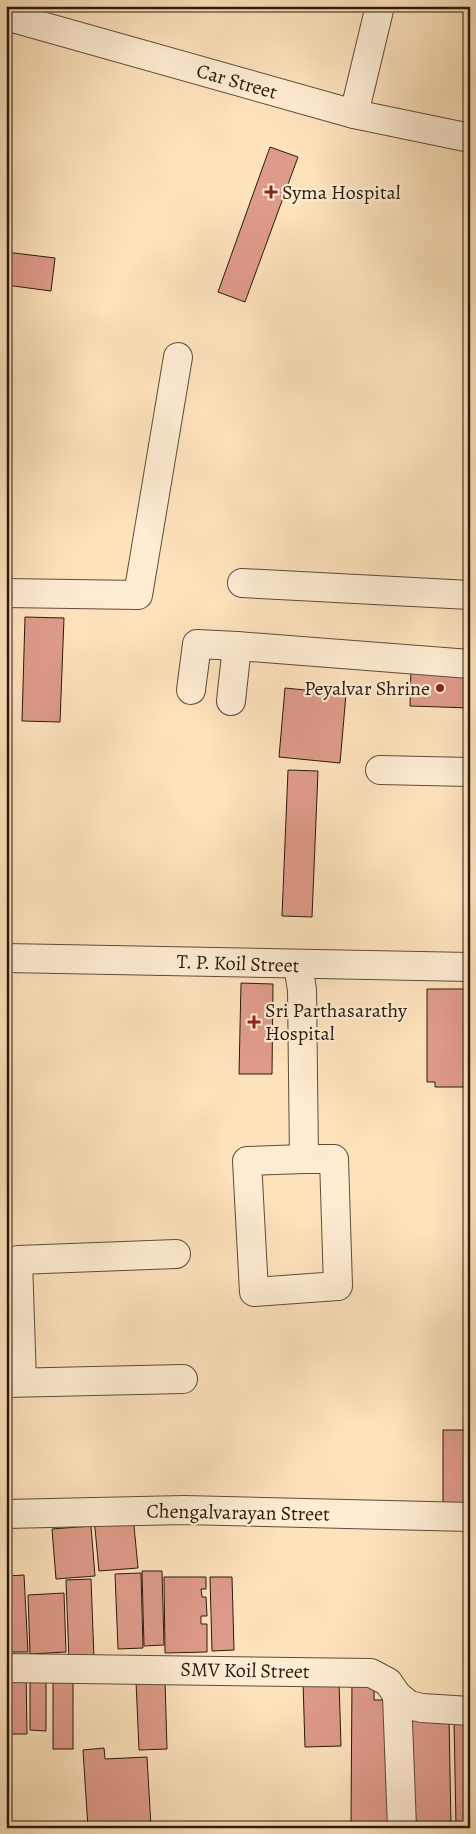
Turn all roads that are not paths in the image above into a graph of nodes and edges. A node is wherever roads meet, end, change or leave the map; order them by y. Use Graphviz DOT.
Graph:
graph roads {
  1 [pos="380,6"];
  2 [pos="8,23"];
  3 [pos="354,114"];
  4 [pos="470,138"];
  5 [pos="178,357"];
  6 [pos="242,583"];
  7 [pos="6,593"];
  8 [pos="470,595"];
  9 [pos="237,646"];
  10 [pos="470,664"];
  11 [pos="191,690"];
  12 [pos="231,701"];
  13 [pos="380,770"];
  14 [pos="470,772"];
  15 [pos="6,958"];
  16 [pos="298,965"];
  17 [pos="470,968"];
  18 [pos="304,1159"];
  19 [pos="176,1254"];
  20 [pos="183,1379"];
  21 [pos="14,1383"];
  22 [pos="6,1514"];
  23 [pos="470,1517"];
  24 [pos="6,1668"];
  25 [pos="397,1695"];
  26 [pos="470,1711"];
  27 [pos="402,1828"];
  1 -- 3 [label="street"];
  2 -- 3 [label="street, Car Street"];
  3 -- 4 [label="street, Car Street"];
  5 -- 7 [label="street"];
  6 -- 8 [label="street"];
  9 -- 10 [label="street"];
  9 -- 11 [label="street"];
  9 -- 12 [label="street"];
  13 -- 14 [label="street"];
  15 -- 16 [label="street, T. P. Koil Street"];
  16 -- 17 [label="street, T. P. Koil Street"];
  16 -- 18 [label="street"];
  18 -- 18 [label="street"];
  19 -- 21 [label="street"];
  20 -- 21 [label="street"];
  22 -- 23 [label="street, Chengalvarayan Street"];
  24 -- 25 [label="street, SMV Koil Street"];
  25 -- 26 [label="street, SMV Koil Street"];
  25 -- 27 [label="street"];
}
